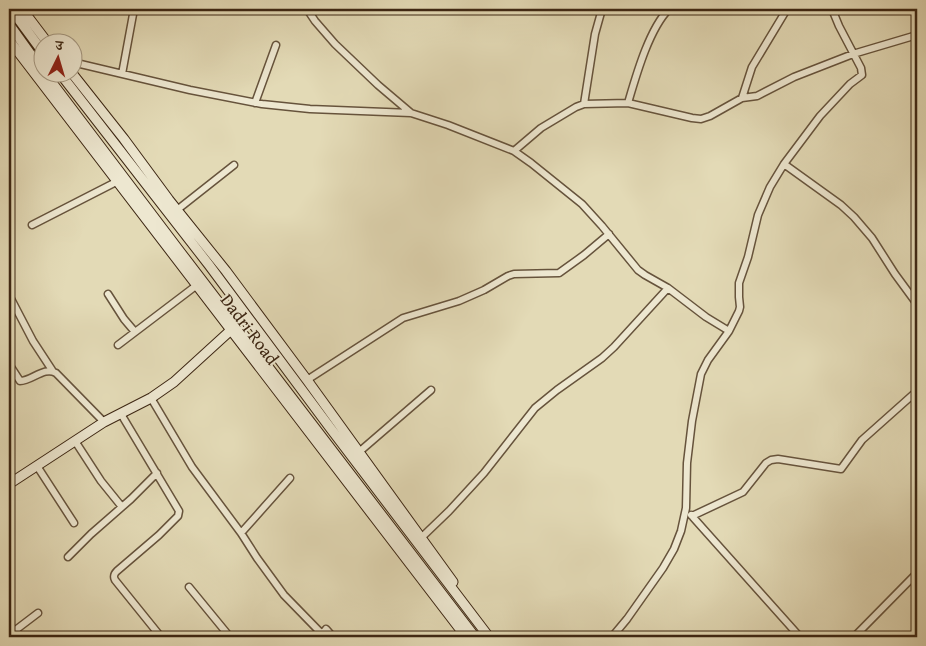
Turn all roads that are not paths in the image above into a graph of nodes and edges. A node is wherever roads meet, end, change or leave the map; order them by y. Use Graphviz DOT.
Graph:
graph roads {
  1 [pos="11,9"];
  2 [pos="134,9"];
  3 [pos="307,9"];
  4 [pos="602,9"];
  5 [pos="668,9"];
  6 [pos="787,9"];
  7 [pos="832,9"];
  8 [pos="24,10"];
  9 [pos="9,24"];
  10 [pos="40,32"];
  11 [pos="917,35"];
  12 [pos="32,37"];
  13 [pos="9,40"];
  14 [pos="276,45"];
  15 [pos="853,54"];
  16 [pos="32,56"];
  17 [pos="82,64"];
  18 [pos="122,74"];
  19 [pos="51,82"];
  20 [pos="67,82"];
  21 [pos="79,82"];
  22 [pos="742,98"];
  23 [pos="628,102"];
  24 [pos="255,103"];
  25 [pos="584,104"];
  26 [pos="411,113"];
  27 [pos="514,151"];
  28 [pos="784,164"];
  29 [pos="234,165"];
  30 [pos="118,181"];
  31 [pos="177,210"];
  32 [pos="32,225"];
  33 [pos="609,234"];
  34 [pos="196,285"];
  35 [pos="668,288"];
  36 [pos="108,294"];
  37 [pos="9,295"];
  38 [pos="917,302"];
  39 [pos="231,330"];
  40 [pos="135,332"];
  41 [pos="729,332"];
  42 [pos="118,345"];
  43 [pos="9,364"];
  44 [pos="52,370"];
  45 [pos="307,380"];
  46 [pos="431,390"];
  47 [pos="917,391"];
  48 [pos="151,398"];
  49 [pos="121,414"];
  50 [pos="104,422"];
  51 [pos="75,441"];
  52 [pos="359,452"];
  53 [pos="37,466"];
  54 [pos="157,473"];
  55 [pos="290,478"];
  56 [pos="9,484"];
  57 [pos="122,507"];
  58 [pos="686,508"];
  59 [pos="692,516"];
  60 [pos="74,523"];
  61 [pos="241,533"];
  62 [pos="422,538"];
  63 [pos="68,557"];
  64 [pos="917,574"];
  65 [pos="188,587"];
  66 [pos="38,613"];
  67 [pos="9,635"];
  68 [pos="161,637"];
  69 [pos="230,637"];
  70 [pos="333,637"];
  71 [pos="466,637"];
  72 [pos="475,637"];
  73 [pos="489,637"];
  74 [pos="496,637"];
  75 [pos="612,637"];
  76 [pos="800,637"];
  77 [pos="854,637"];
  1 -- 12 [label="street"];
  2 -- 18 [label="street"];
  3 -- 26 [label="street"];
  4 -- 25 [label="street"];
  5 -- 23 [label="street"];
  6 -- 22 [label="street"];
  7 -- 15 [label="street"];
  8 -- 10 [label="street"];
  9 -- 16 [label="street"];
  11 -- 15 [label="street"];
  13 -- 30 [label="street, Dadri Road"];
  14 -- 24 [label="street"];
  15 -- 22 [label="street"];
  15 -- 28 [label="street"];
  17 -- 18 [label="street"];
  18 -- 24 [label="street"];
  19 -- 72 [label="street"];
  20 -- 73 [label="street"];
  21 -- 31 [label="street, Dadri Road"];
  22 -- 23 [label="street"];
  23 -- 25 [label="street"];
  24 -- 26 [label="street"];
  25 -- 27 [label="street"];
  26 -- 27 [label="street"];
  27 -- 33 [label="street"];
  28 -- 38 [label="street"];
  28 -- 41 [label="street"];
  29 -- 31 [label="street"];
  30 -- 32 [label="street"];
  30 -- 34 [label="street, Dadri Road"];
  31 -- 45 [label="street, Dadri Road"];
  33 -- 35 [label="street"];
  33 -- 45 [label="street"];
  34 -- 39 [label="street, Dadri Road"];
  34 -- 40 [label="street"];
  35 -- 41 [label="street"];
  35 -- 62 [label="street"];
  36 -- 40 [label="street"];
  37 -- 44 [label="street"];
  39 -- 48 [label="street"];
  39 -- 71 [label="street, Dadri Road"];
  40 -- 42 [label="street"];
  41 -- 58 [label="street"];
  43 -- 44 [label="street"];
  44 -- 50 [label="street"];
  45 -- 52 [label="street, Dadri Road"];
  46 -- 52 [label="street"];
  47 -- 59 [label="street"];
  48 -- 49 [label="street"];
  48 -- 61 [label="street"];
  49 -- 50 [label="street"];
  49 -- 54 [label="street"];
  50 -- 51 [label="street"];
  51 -- 53 [label="street"];
  51 -- 57 [label="street"];
  52 -- 62 [label="street, Dadri Road"];
  53 -- 56 [label="street"];
  53 -- 60 [label="street"];
  54 -- 57 [label="street"];
  54 -- 68 [label="street"];
  55 -- 61 [label="street"];
  57 -- 63 [label="street"];
  58 -- 59 [label="street"];
  58 -- 75 [label="street"];
  59 -- 76 [label="street"];
  61 -- 70 [label="street"];
  62 -- 74 [label="street, Dadri Road"];
  64 -- 77 [label="street"];
  65 -- 69 [label="street"];
  66 -- 67 [label="street"];
}
